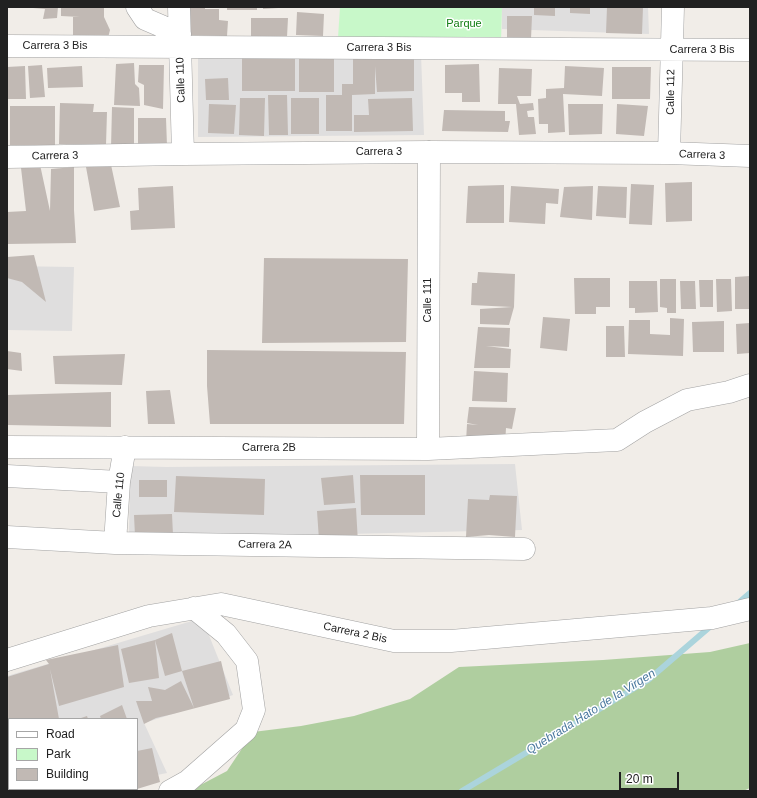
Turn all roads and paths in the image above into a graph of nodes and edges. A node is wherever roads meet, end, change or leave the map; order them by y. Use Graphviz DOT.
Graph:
graph roads {
  1 [pos="179,7"];
  2 [pos="673,7"];
  3 [pos="141,13"];
  4 [pos="180,40"];
  5 [pos="7,46"];
  6 [pos="672,50"];
  7 [pos="750,50"];
  8 [pos="429,152"];
  9 [pos="670,153"];
  10 [pos="183,154"];
  11 [pos="750,156"];
  12 [pos="7,157"];
  13 [pos="750,385"];
  14 [pos="7,447"];
  15 [pos="125,447"];
  16 [pos="428,449"];
  17 [pos="7,476"];
  18 [pos="119,482"];
  19 [pos="7,537"];
  20 [pos="115,543"];
  21 [pos="524,549"];
  22 [pos="194,608"];
  23 [pos="746,610"];
  24 [pos="7,660"];
  25 [pos="170,791"];
  1 -- 4 [label="street, Calle 110"];
  2 -- 6 [label="street, Calle 112"];
  3 -- 4 [label="street"];
  4 -- 5 [label="street, Carrera 3 Bis"];
  4 -- 6 [label="street, Carrera 3 Bis"];
  4 -- 10 [label="street, Calle 110"];
  6 -- 7 [label="street, Carrera 3 Bis"];
  6 -- 9 [label="street, Calle 112"];
  8 -- 9 [label="street, Carrera 3"];
  8 -- 10 [label="street, Carrera 3"];
  8 -- 16 [label="street, Calle 111"];
  9 -- 11 [label="street, Carrera 3"];
  10 -- 12 [label="street, Carrera 3"];
  13 -- 16 [label="street, Carrera 2B"];
  14 -- 15 [label="street, Carrera 2B"];
  15 -- 16 [label="street, Carrera 2B"];
  15 -- 18 [label="street, Calle 110"];
  17 -- 18 [label="street"];
  18 -- 20 [label="street, Calle 110"];
  19 -- 20 [label="street, Carrera 2A"];
  20 -- 21 [label="street, Carrera 2A"];
  22 -- 23 [label="street, Carrera 2 Bis"];
  22 -- 24 [label="street, Carrera 2 Bis"];
  22 -- 25 [label="street"];
}
